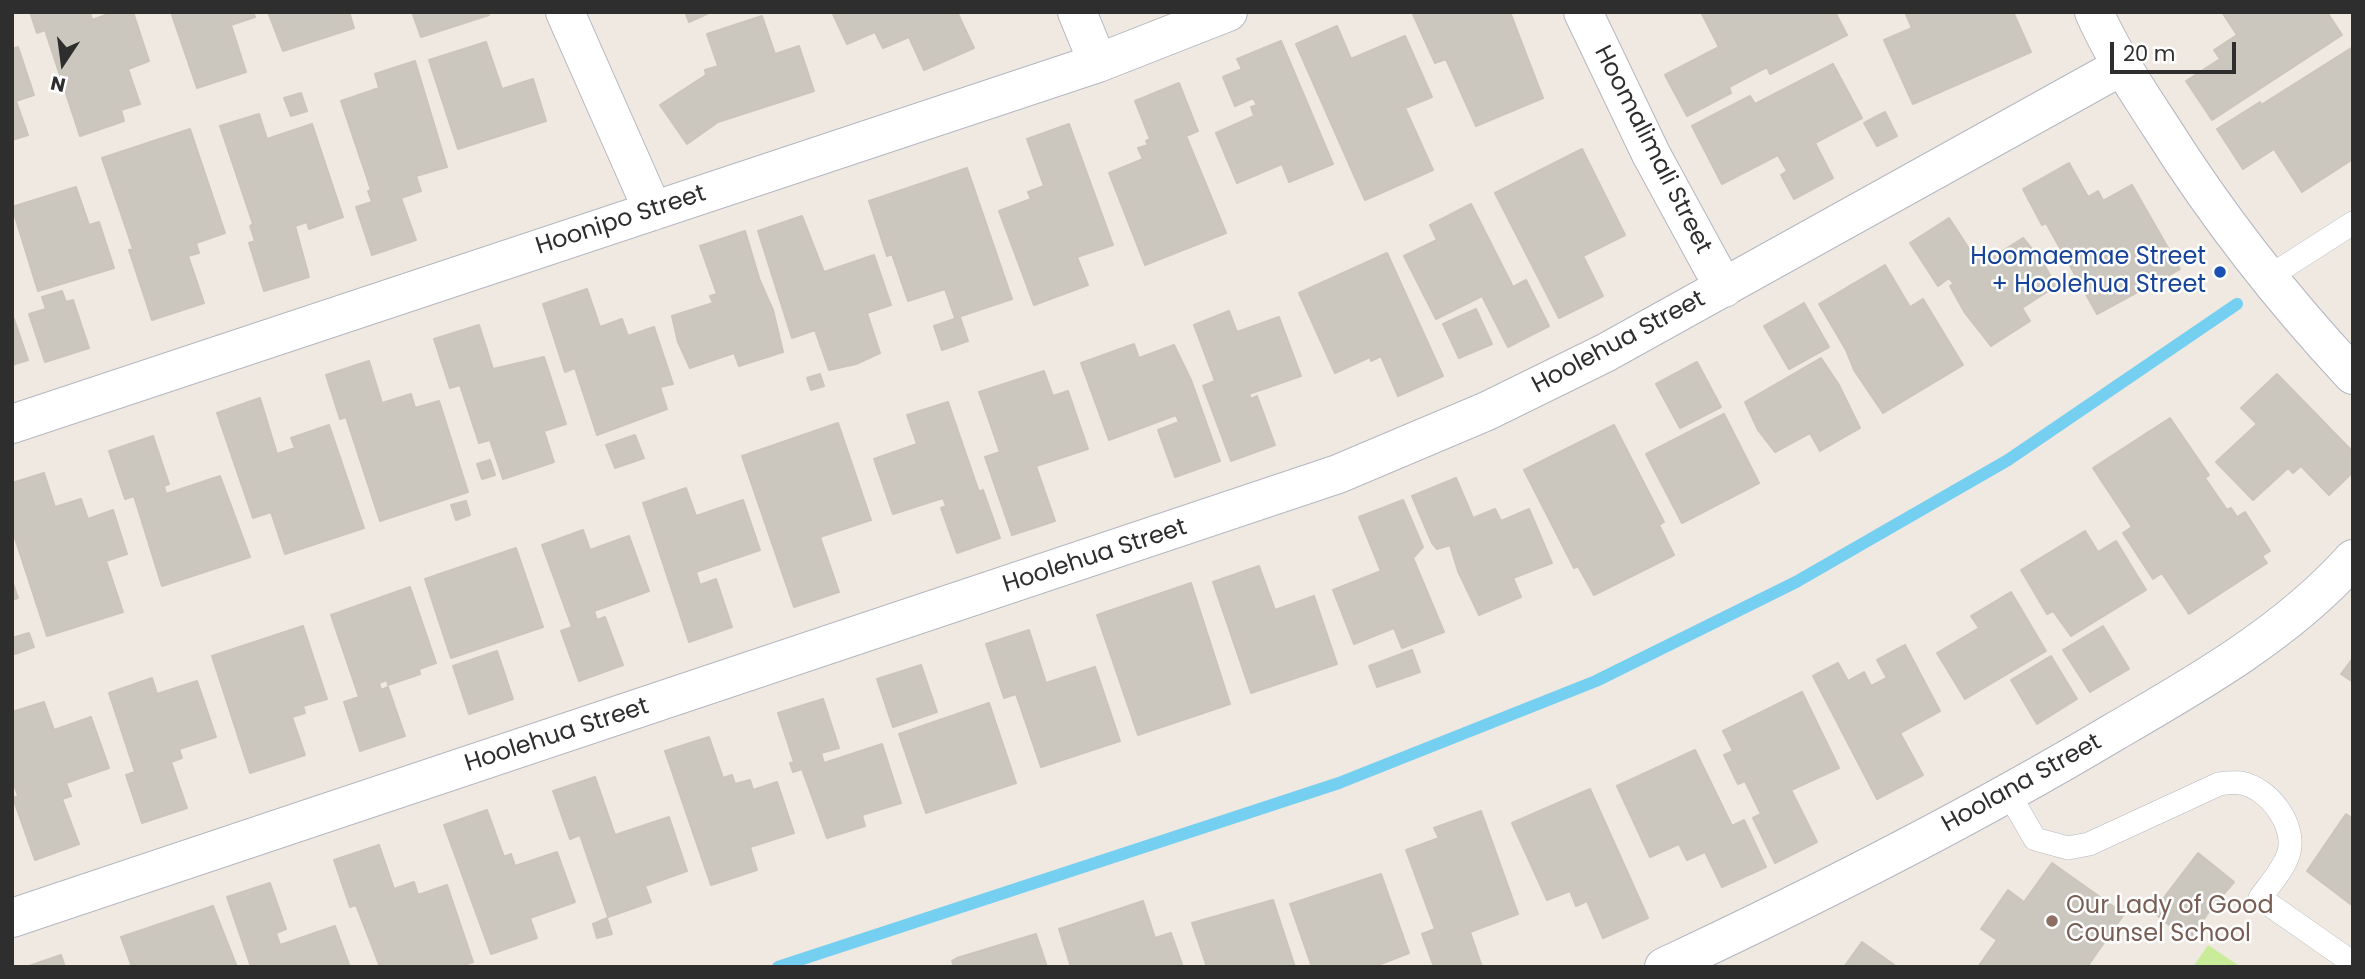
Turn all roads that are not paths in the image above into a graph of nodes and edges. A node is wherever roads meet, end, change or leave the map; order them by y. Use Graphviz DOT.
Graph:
graph roads {
  1 [pos="565,12"];
  2 [pos="1077,12"];
  3 [pos="1228,12"];
  4 [pos="1583,12"];
  5 [pos="2094,12"];
  6 [pos="1098,63"];
  7 [pos="2122,66"];
  8 [pos="653,211"];
  9 [pos="2353,223"];
  10 [pos="2267,278"];
  11 [pos="1724,288"];
  12 [pos="2353,375"];
  13 [pos="12,424"];
  14 [pos="2353,559"];
  15 [pos="2009,794"];
  16 [pos="12,918"];
  17 [pos="2353,963"];
  18 [pos="1664,967"];
  1 -- 8 [label="street"];
  2 -- 6 [label="street"];
  3 -- 6 [label="street, Hoonipo Street"];
  4 -- 11 [label="street, Hoomalimali Street"];
  5 -- 7 [label="street"];
  6 -- 8 [label="street, Hoonipo Street"];
  7 -- 10 [label="street"];
  7 -- 11 [label="street, Hoolehua Street"];
  8 -- 13 [label="street, Hoonipo Street"];
  9 -- 10 [label="lane"];
  10 -- 12 [label="street"];
  11 -- 16 [label="street, Hoolehua Street"];
  14 -- 15 [label="street, Hoolana Street"];
  15 -- 17 [label="lane"];
  15 -- 18 [label="street, Hoolana Street"];
}
